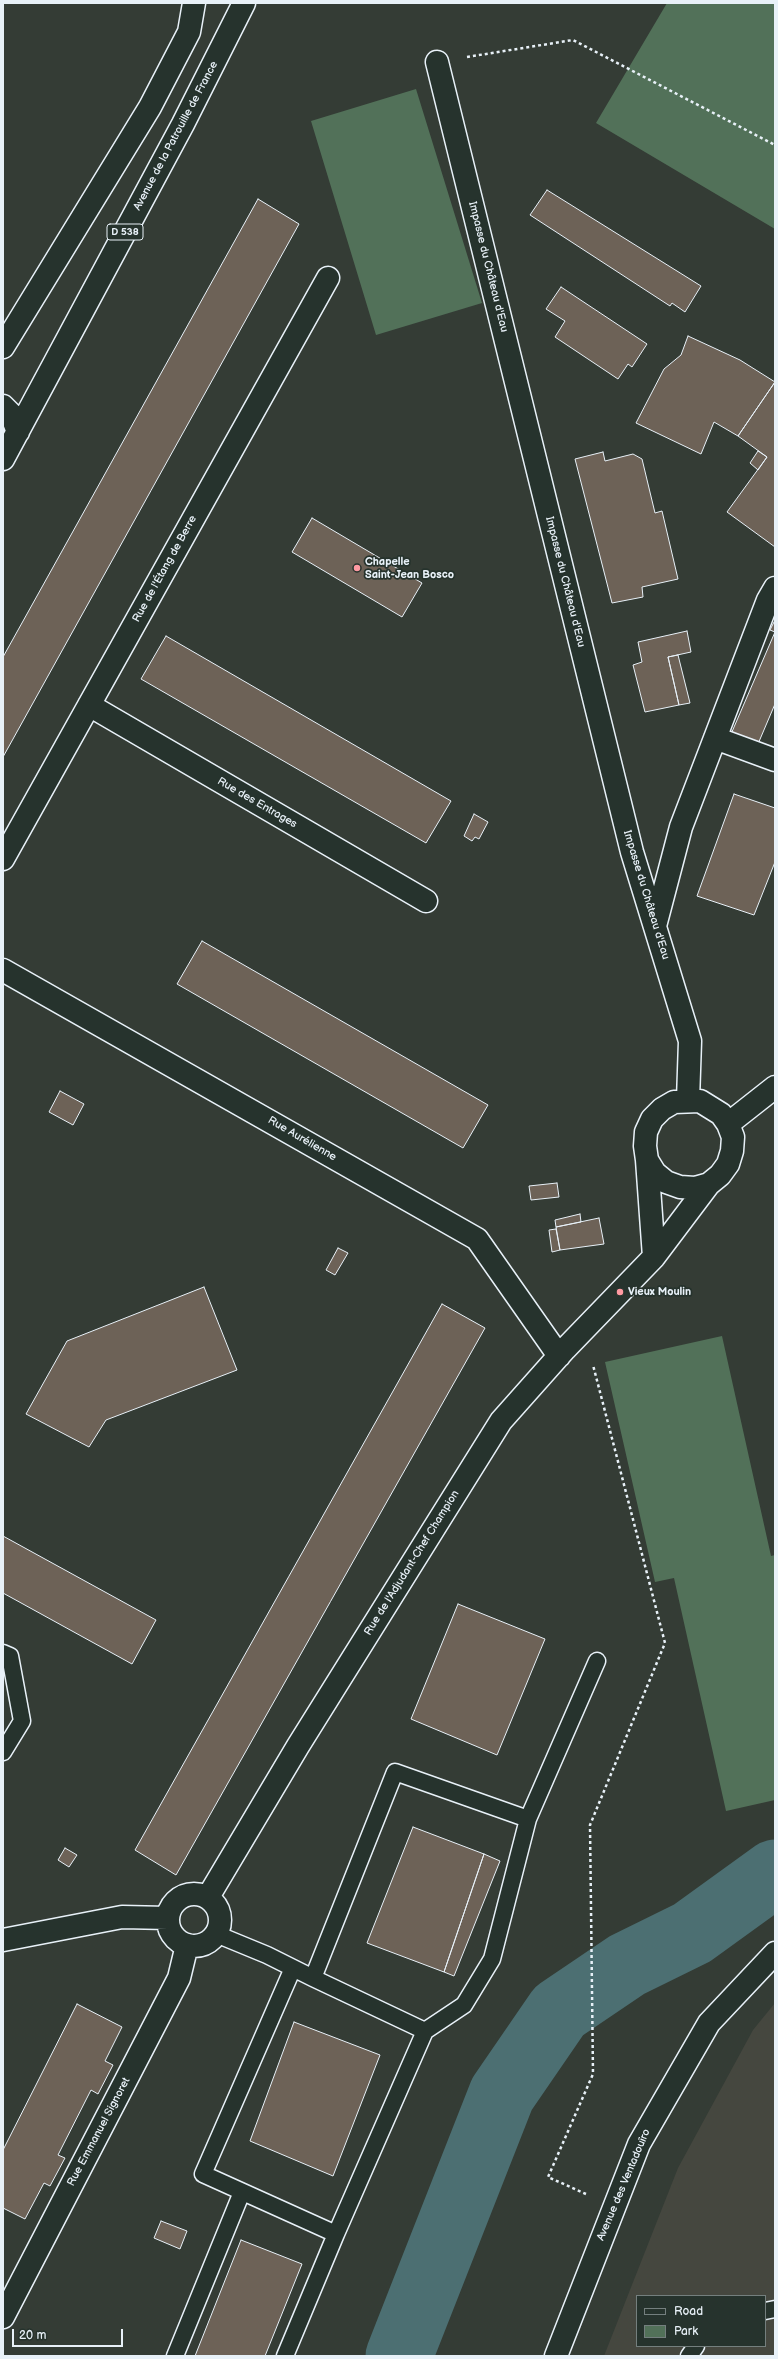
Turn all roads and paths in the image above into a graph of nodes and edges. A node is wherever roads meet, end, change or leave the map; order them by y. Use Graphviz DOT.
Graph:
graph roads {
  1 [pos="194,3"];
  2 [pos="244,3"];
  3 [pos="437,62"];
  4 [pos="775,145"];
  5 [pos="328,278"];
  6 [pos="3,347"];
  7 [pos="3,406"];
  8 [pos="18,432"];
  9 [pos="3,459"];
  10 [pos="775,588"];
  11 [pos="89,705"];
  12 [pos="715,738"];
  13 [pos="775,760"];
  14 [pos="3,859"];
  15 [pos="426,900"];
  16 [pos="655,926"];
  17 [pos="3,970"];
  18 [pos="775,1087"];
  19 [pos="688,1100"];
  20 [pos="728,1124"];
  21 [pos="647,1160"];
  22 [pos="709,1184"];
  23 [pos="654,1257"];
  24 [pos="584,1330"];
  25 [pos="558,1356"];
  26 [pos="3,1653"];
  27 [pos="597,1662"];
  28 [pos="3,1752"];
  29 [pos="528,1820"];
  30 [pos="208,1897"];
  31 [pos="168,1918"];
  32 [pos="216,1934"];
  33 [pos="3,1940"];
  34 [pos="187,1945"];
  35 [pos="775,1953"];
  36 [pos="293,1968"];
  37 [pos="312,1978"];
  38 [pos="425,2030"];
  39 [pos="242,2192"];
  40 [pos="614,2207"];
  41 [pos="336,2234"];
  42 [pos="3,2317"];
  43 [pos="695,2347"];
  44 [pos="175,2356"];
  45 [pos="285,2356"];
  46 [pos="556,2356"];
  47 [pos="689,2356"];
  1 -- 6 [label="street"];
  2 -- 8 [label="street, Avenue de la Patrouille de France / D 538"];
  3 -- 4 [label="path"];
  3 -- 16 [label="street, Impasse du Château d'Eau"];
  5 -- 11 [label="street, Rue de l'Étang de Berre"];
  7 -- 8 [label="street"];
  8 -- 9 [label="street, Avenue de la Patrouille de France / D 538"];
  10 -- 12 [label="street"];
  11 -- 14 [label="street, Rue de l'Étang de Berre"];
  11 -- 15 [label="street, Rue des Entrages"];
  12 -- 13 [label="street"];
  12 -- 16 [label="street"];
  16 -- 19 [label="street, Impasse du Château d'Eau"];
  17 -- 25 [label="street, Rue Aurélienne"];
  18 -- 20 [label="street"];
  19 -- 20 [label="street"];
  19 -- 21 [label="street"];
  20 -- 22 [label="street"];
  21 -- 22 [label="street"];
  21 -- 23 [label="street"];
  22 -- 23 [label="street, Rue de l'Adjudant-Chef Champion"];
  23 -- 24 [label="street, Rue de l'Adjudant-Chef Champion"];
  24 -- 25 [label="street, Rue de l'Adjudant-Chef Champion"];
  24 -- 40 [label="path"];
  25 -- 30 [label="street, Rue de l'Adjudant-Chef Champion"];
  26 -- 28 [label="lane"];
  27 -- 29 [label="lane"];
  29 -- 37 [label="lane"];
  29 -- 38 [label="lane"];
  30 -- 31 [label="street"];
  30 -- 32 [label="street"];
  31 -- 33 [label="street"];
  31 -- 34 [label="street"];
  32 -- 34 [label="street"];
  32 -- 36 [label="lane"];
  34 -- 42 [label="street, Rue Emmanuel Signoret"];
  35 -- 40 [label="street, Avenue des Ventadouïro"];
  36 -- 37 [label="lane"];
  36 -- 39 [label="lane"];
  37 -- 38 [label="lane"];
  38 -- 41 [label="lane"];
  39 -- 41 [label="lane"];
  39 -- 44 [label="lane"];
  40 -- 46 [label="street, Avenue des Ventadouïro"];
  41 -- 45 [label="lane"];
  43 -- 47 [label="lane"];
}
